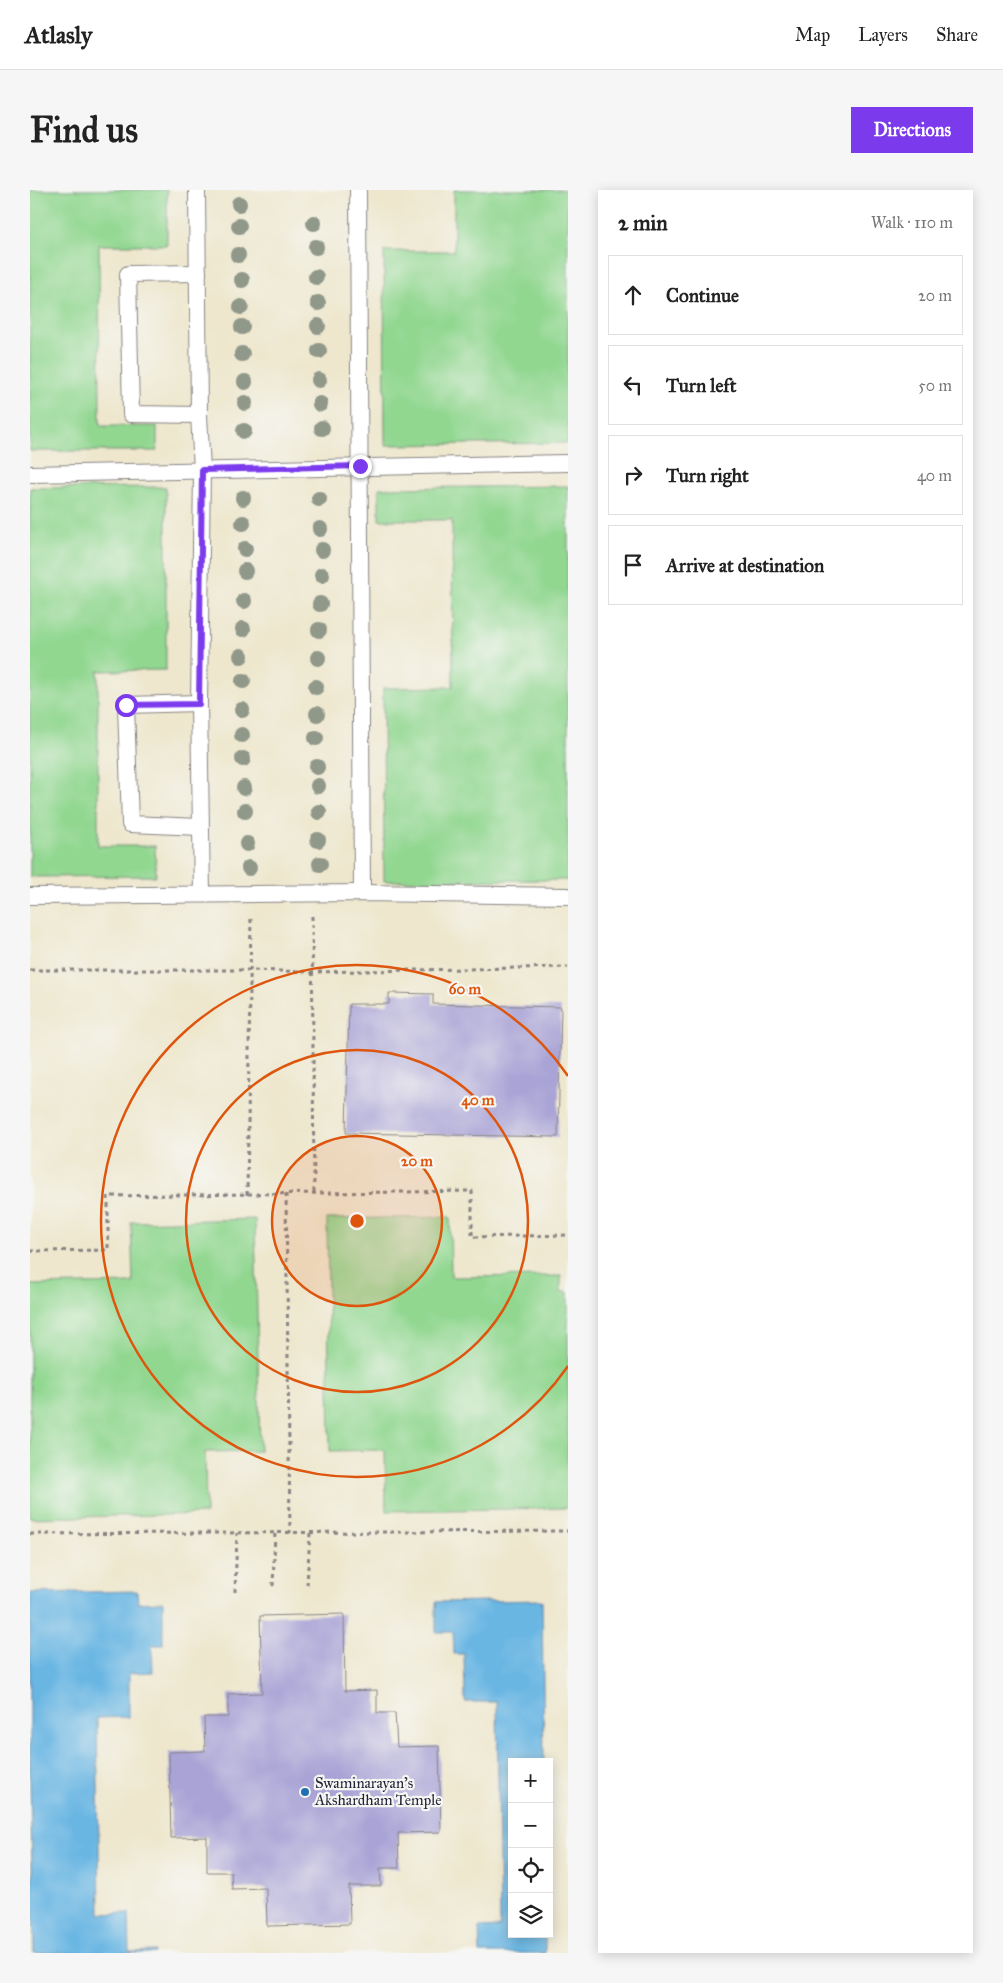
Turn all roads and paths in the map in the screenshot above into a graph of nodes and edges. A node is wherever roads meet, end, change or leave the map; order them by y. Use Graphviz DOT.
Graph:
graph roads {
  1 [pos="197,190"];
  2 [pos="358,190"];
  3 [pos="198,273"];
  4 [pos="199,415"];
  5 [pos="568,463"];
  6 [pos="360,466"];
  7 [pos="202,470"];
  8 [pos="30,474"];
  9 [pos="199,704"];
  10 [pos="200,827"];
  11 [pos="362,892"];
  12 [pos="312,893"];
  13 [pos="202,894"];
  14 [pos="252,894"];
  15 [pos="30,896"];
  16 [pos="568,896"];
  17 [pos="568,967"];
  18 [pos="30,970"];
  19 [pos="251,970"];
  20 [pos="312,972"];
  21 [pos="314,1193"];
  22 [pos="286,1194"];
  23 [pos="248,1195"];
  24 [pos="568,1235"];
  25 [pos="30,1251"];
  26 [pos="568,1531"];
  27 [pos="275,1532"];
  28 [pos="237,1533"];
  29 [pos="290,1533"];
  30 [pos="310,1533"];
  31 [pos="30,1534"];
  32 [pos="307,1585"];
  33 [pos="272,1586"];
  34 [pos="235,1592"];
  1 -- 3 [label="street"];
  2 -- 6 [label="street"];
  3 -- 4 [label="street"];
  3 -- 4 [label="street"];
  4 -- 7 [label="street"];
  5 -- 6 [label="street"];
  6 -- 7 [label="street"];
  6 -- 11 [label="street"];
  7 -- 8 [label="street"];
  7 -- 9 [label="street"];
  9 -- 10 [label="street"];
  9 -- 10 [label="street"];
  10 -- 13 [label="street"];
  11 -- 12 [label="street"];
  11 -- 16 [label="street"];
  12 -- 14 [label="street"];
  12 -- 20 [label="path"];
  13 -- 14 [label="street"];
  13 -- 15 [label="street"];
  14 -- 19 [label="path"];
  17 -- 20 [label="path"];
  18 -- 19 [label="path"];
  19 -- 20 [label="path"];
  19 -- 23 [label="path"];
  20 -- 21 [label="path"];
  21 -- 22 [label="path"];
  21 -- 24 [label="path"];
  22 -- 23 [label="path"];
  22 -- 29 [label="path"];
  23 -- 25 [label="path"];
  26 -- 30 [label="path"];
  27 -- 28 [label="path"];
  27 -- 29 [label="path"];
  27 -- 33 [label="path"];
  28 -- 31 [label="path"];
  28 -- 34 [label="path"];
  29 -- 30 [label="path"];
  30 -- 32 [label="path"];
}
